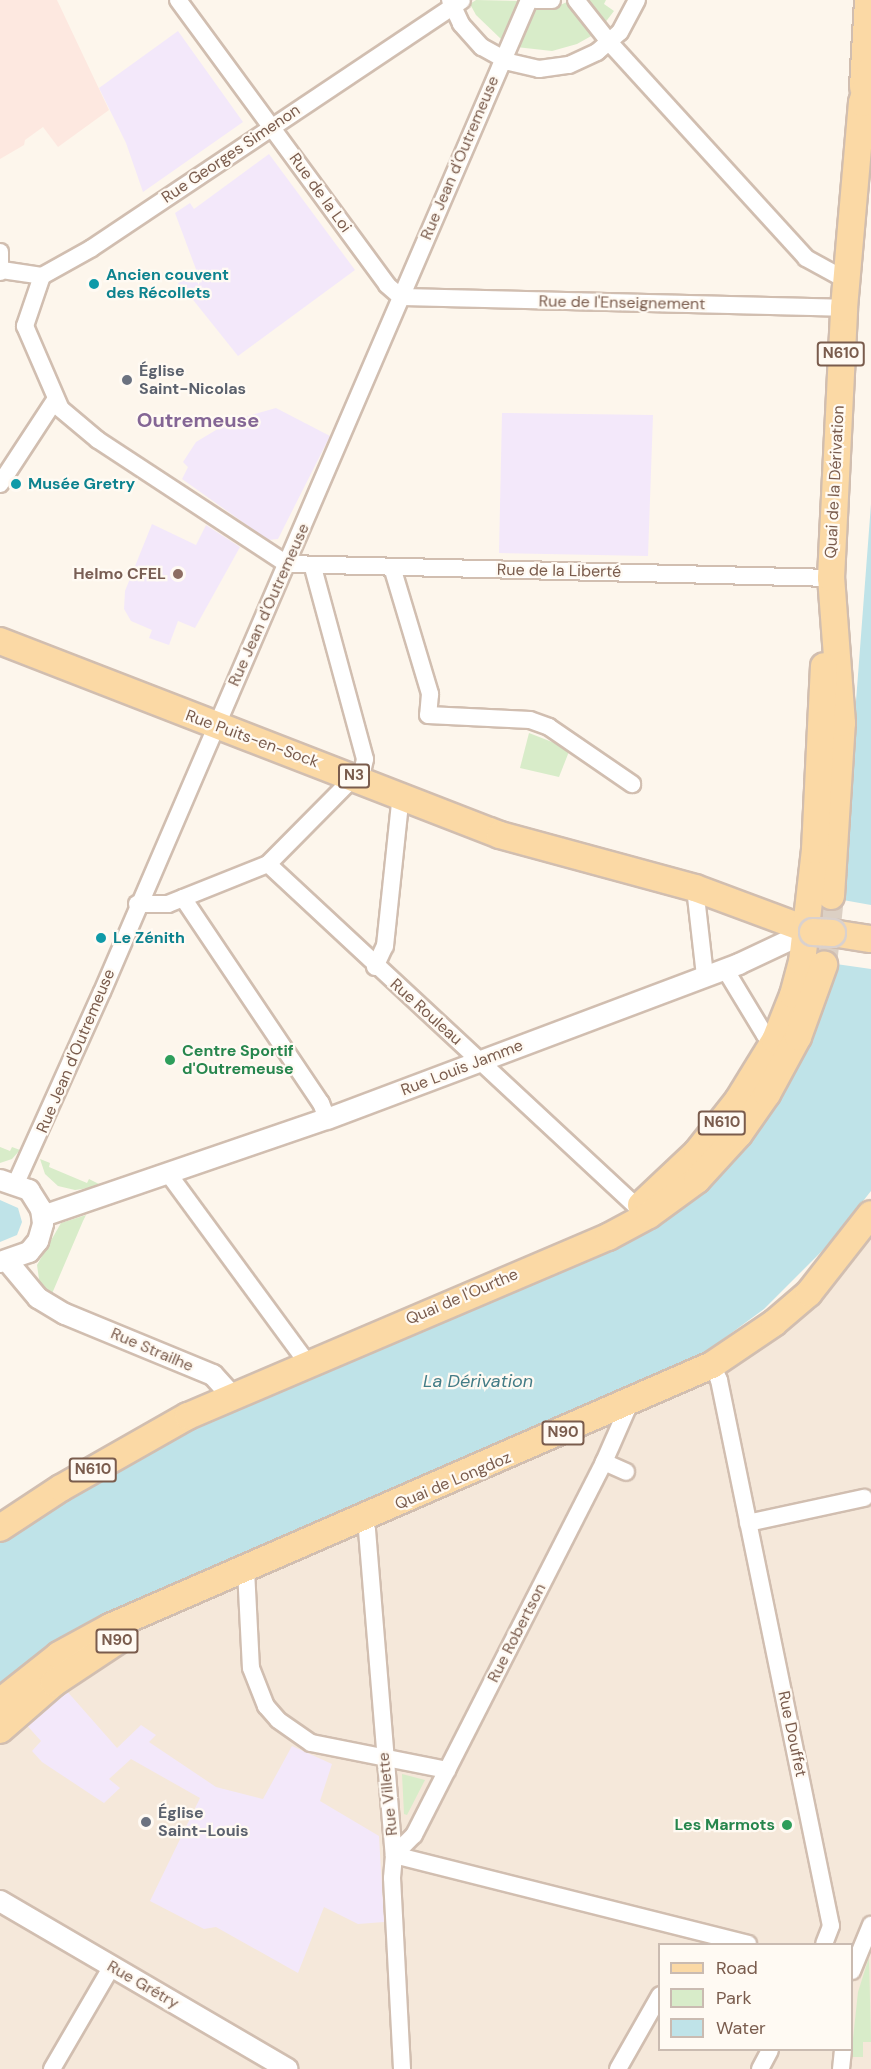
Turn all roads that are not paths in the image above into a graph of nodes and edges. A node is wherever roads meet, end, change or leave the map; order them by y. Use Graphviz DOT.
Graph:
graph roads {
  1 [pos="178,0"];
  2 [pos="528,0"];
  3 [pos="536,0"];
  4 [pos="552,0"];
  5 [pos="576,0"];
  6 [pos="637,0"];
  7 [pos="868,0"];
  8 [pos="455,2"];
  9 [pos="610,43"];
  10 [pos="502,59"];
  11 [pos="871,69"];
  12 [pos="862,103"];
  13 [pos="270,126"];
  14 [pos="0,252"];
  15 [pos="1,271"];
  16 [pos="42,276"];
  17 [pos="846,280"];
  18 [pos="401,297"];
  19 [pos="844,308"];
  20 [pos="54,400"];
  21 [pos="0,484"];
  22 [pos="287,564"];
  23 [pos="314,567"];
  24 [pos="392,567"];
  25 [pos="831,578"];
  26 [pos="832,606"];
  27 [pos="0,641"];
  28 [pos="216,726"];
  29 [pos="358,777"];
  30 [pos="632,784"];
  31 [pos="401,795"];
  32 [pos="268,864"];
  33 [pos="704,891"];
  34 [pos="831,896"];
  35 [pos="183,898"];
  36 [pos="137,904"];
  37 [pos="823,933"];
  38 [pos="871,939"];
  39 [pos="824,965"];
  40 [pos="375,968"];
  41 [pos="725,969"];
  42 [pos="705,976"];
  43 [pos="775,1040"];
  44 [pos="480,1061"];
  45 [pos="327,1119"];
  46 [pos="170,1176"];
  47 [pos="8,1181"];
  48 [pos="638,1208"];
  49 [pos="871,1214"];
  50 [pos="43,1216"];
  51 [pos="871,1225"];
  52 [pos="847,1246"];
  53 [pos="559,1256"];
  54 [pos="4,1262"];
  55 [pos="308,1364"];
  56 [pos="712,1365"];
  57 [pos="232,1396"];
  58 [pos="629,1405"];
  59 [pos="188,1416"];
  60 [pos="604,1462"];
  61 [pos="626,1472"];
  62 [pos="864,1498"];
  63 [pos="0,1512"];
  64 [pos="362,1520"];
  65 [pos="748,1523"];
  66 [pos="0,1528"];
  67 [pos="246,1570"];
  68 [pos="0,1702"];
  69 [pos="0,1730"];
  70 [pos="384,1758"];
  71 [pos="447,1770"];
  72 [pos="394,1855"];
  73 [pos="0,1902"];
  74 [pos="871,1925"];
  75 [pos="691,1939"];
  76 [pos="737,1943"];
  77 [pos="824,1943"];
  78 [pos="112,1966"];
  79 [pos="853,1969"];
  80 [pos="658,1999"];
  81 [pos="769,2051"];
  82 [pos="843,2051"];
  83 [pos="52,2069"];
  84 [pos="287,2069"];
  85 [pos="402,2069"];
  86 [pos="618,2069"];
  87 [pos="760,2069"];
  88 [pos="841,2069"];
  1 -- 13 [label="street, Rue de la Loi"];
  2 -- 10 [label="street, Rue Jean d'Outremeuse"];
  3 -- 4 [label="street"];
  5 -- 9 [label="street"];
  6 -- 9 [label="street"];
  7 -- 12 [label="main road, N610"];
  8 -- 10 [label="street"];
  8 -- 13 [label="street, Rue Georges Simenon"];
  9 -- 10 [label="street"];
  9 -- 17 [label="street"];
  10 -- 18 [label="street, Rue Jean d'Outremeuse"];
  11 -- 12 [label="main road, Quai de la Dérivation / N610"];
  12 -- 17 [label="main road, Quai de la Dérivation / N610"];
  13 -- 16 [label="street, Rue Georges Simenon"];
  13 -- 18 [label="street, Rue de la Loi"];
  14 -- 15 [label="street"];
  15 -- 16 [label="street"];
  16 -- 20 [label="street"];
  17 -- 19 [label="main road, Quai de la Dérivation / N610"];
  18 -- 19 [label="street, Rue de l'Enseignement"];
  18 -- 22 [label="street, Rue Jean d'Outremeuse"];
  19 -- 25 [label="main road, Quai de la Dérivation / N610"];
  20 -- 21 [label="street"];
  20 -- 22 [label="street"];
  22 -- 23 [label="street, Rue de la Liberté"];
  22 -- 28 [label="street, Rue Jean d'Outremeuse"];
  23 -- 24 [label="street, Rue de la Liberté"];
  23 -- 29 [label="street"];
  24 -- 25 [label="street, Rue de la Liberté"];
  24 -- 30 [label="street"];
  25 -- 26 [label="main road, Quai de la Dérivation / N610"];
  26 -- 34 [label="main road, Quai de la Dérivation / N610"];
  26 -- 37 [label="main road, N610"];
  27 -- 28 [label="main road, Rue Puits-en-Sock / N3"];
  28 -- 29 [label="main road, Rue Puits-en-Sock / N3"];
  28 -- 36 [label="street, Rue Jean d'Outremeuse"];
  29 -- 31 [label="main road, Rue Puits-en-Sock / N3"];
  29 -- 32 [label="street"];
  31 -- 33 [label="main road, Rue Puits-en-Sock / N3"];
  31 -- 40 [label="street"];
  32 -- 35 [label="street"];
  32 -- 40 [label="street, Rue Rouleau"];
  33 -- 37 [label="main road, N3"];
  33 -- 42 [label="street"];
  35 -- 36 [label="street"];
  35 -- 45 [label="street"];
  36 -- 47 [label="street, Rue Jean d'Outremeuse"];
  37 -- 38 [label="main road, N3"];
  37 -- 41 [label="street, Rue Louis Jamme"];
  37 -- 43 [label="main road, N610"];
  39 -- 53 [label="main road, Quai de l'Ourthe / N610"];
  40 -- 44 [label="street, Rue Rouleau"];
  41 -- 42 [label="street, Rue Louis Jamme"];
  41 -- 43 [label="street"];
  42 -- 44 [label="street, Rue Louis Jamme"];
  43 -- 48 [label="main road, N610"];
  44 -- 45 [label="street, Rue Louis Jamme"];
  44 -- 48 [label="street, Rue Rouleau"];
  45 -- 46 [label="street, Rue Louis Jamme"];
  46 -- 50 [label="street, Rue Louis Jamme"];
  46 -- 55 [label="street"];
  47 -- 50 [label="street"];
  48 -- 53 [label="main road, N610"];
  49 -- 52 [label="main road, Quai de Longdoz / N90"];
  50 -- 54 [label="street"];
  51 -- 52 [label="main road"];
  52 -- 56 [label="main road, Quai de Longdoz / N90"];
  53 -- 55 [label="main road, Quai de l'Ourthe / N610"];
  54 -- 57 [label="street, Rue Strailhe"];
  55 -- 57 [label="main road, Quai de l'Ourthe / N610"];
  56 -- 58 [label="main road, Quai de Longdoz / N90"];
  56 -- 65 [label="street, Rue Douffet"];
  57 -- 59 [label="main road, Quai de l'Ourthe / N610"];
  58 -- 60 [label="street, Rue Robertson"];
  58 -- 64 [label="main road, Quai de Longdoz / N90"];
  59 -- 63 [label="main road, N610"];
  59 -- 66 [label="main road, Quai de l'Ourthe / N610"];
  60 -- 61 [label="street"];
  60 -- 71 [label="street, Rue Robertson"];
  62 -- 65 [label="street"];
  64 -- 67 [label="main road, Quai de Longdoz / N90"];
  64 -- 70 [label="street, Rue Villette"];
  65 -- 77 [label="street, Rue Douffet"];
  67 -- 68 [label="main road, Quai de Longdoz / N90"];
  67 -- 69 [label="main road, N90"];
  67 -- 70 [label="street"];
  70 -- 71 [label="street"];
  70 -- 72 [label="street, Rue Villette"];
  71 -- 72 [label="street, Rue Robertson"];
  72 -- 75 [label="street"];
  72 -- 85 [label="street, Rue Villette"];
  73 -- 78 [label="street, Rue Grétry"];
  74 -- 79 [label="street"];
  75 -- 76 [label="street"];
  78 -- 83 [label="street"];
  78 -- 84 [label="street, Rue Grétry"];
  80 -- 86 [label="street"];
  81 -- 87 [label="street"];
  82 -- 88 [label="street"];
}
